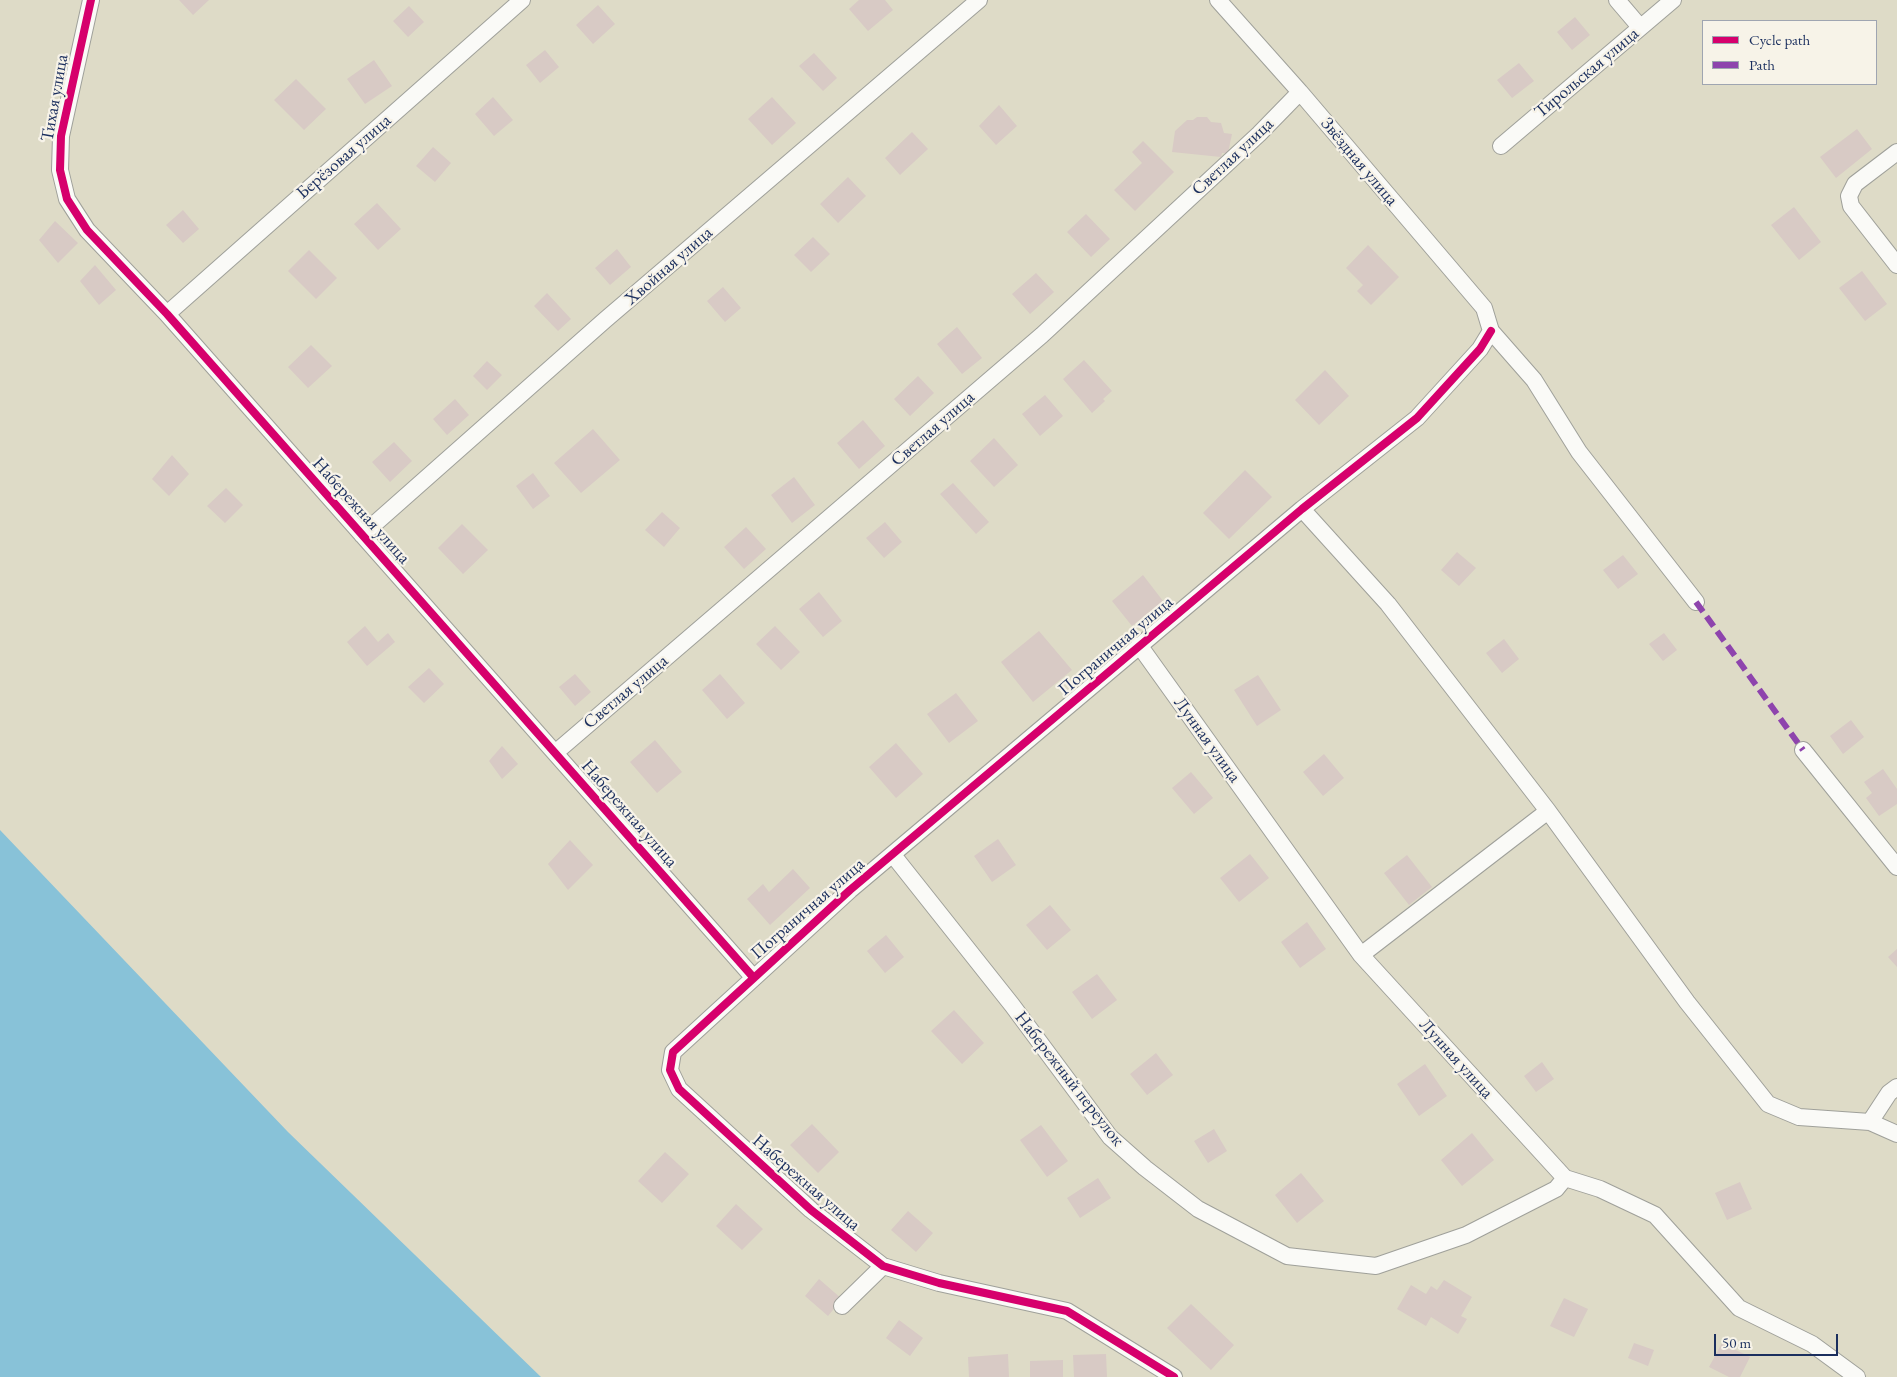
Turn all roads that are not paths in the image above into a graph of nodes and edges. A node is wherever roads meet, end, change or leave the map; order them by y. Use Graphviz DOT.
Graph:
graph roads {
  1 [pos="91,0"];
  2 [pos="522,0"];
  3 [pos="979,0"];
  4 [pos="1218,0"];
  5 [pos="1617,0"];
  6 [pos="1673,0"];
  7 [pos="1640,27"];
  8 [pos="1300,92"];
  9 [pos="1501,146"];
  10 [pos="1897,152"];
  11 [pos="1897,265"];
  12 [pos="167,314"];
  13 [pos="1491,331"];
  14 [pos="1302,509"];
  15 [pos="362,535"];
  16 [pos="1696,602"];
  17 [pos="1139,645"];
  18 [pos="1803,750"];
  19 [pos="555,753"];
  20 [pos="1548,811"];
  21 [pos="893,855"];
  22 [pos="1897,867"];
  23 [pos="1361,955"];
  24 [pos="753,977"];
  25 [pos="1897,1087"];
  26 [pos="1870,1122"];
  27 [pos="1897,1134"];
  28 [pos="1565,1178"];
  29 [pos="883,1266"];
  30 [pos="842,1306"];
  31 [pos="1174,1377"];
  32 [pos="1857,1377"];
  1 -- 12 [label="street, Тихая улица"];
  2 -- 12 [label="street, Берёзовая улица"];
  3 -- 15 [label="street, Хвойная улица"];
  4 -- 8 [label="street, Звёздная улица"];
  5 -- 7 [label="street"];
  6 -- 7 [label="street, Тирольская улица"];
  7 -- 9 [label="street, Тирольская улица"];
  8 -- 13 [label="street, Звёздная улица"];
  8 -- 19 [label="street, Светлая улица"];
  10 -- 11 [label="street"];
  12 -- 15 [label="street, Набережная улица"];
  13 -- 14 [label="street, Пограничная улица"];
  13 -- 16 [label="street"];
  14 -- 17 [label="street, Пограничная улица"];
  14 -- 20 [label="street"];
  15 -- 19 [label="street, Набережная улица"];
  17 -- 21 [label="street, Пограничная улица"];
  17 -- 23 [label="street, Лунная улица"];
  18 -- 22 [label="street"];
  19 -- 24 [label="street, Набережная улица"];
  20 -- 23 [label="street"];
  20 -- 26 [label="street"];
  21 -- 24 [label="street, Пограничная улица"];
  21 -- 28 [label="street, Набережный переулок"];
  23 -- 28 [label="street, Лунная улица"];
  24 -- 29 [label="street, Набережная улица"];
  25 -- 26 [label="street"];
  26 -- 27 [label="street"];
  28 -- 32 [label="street"];
  29 -- 30 [label="street"];
  29 -- 31 [label="street, Набережная улица"];
}
